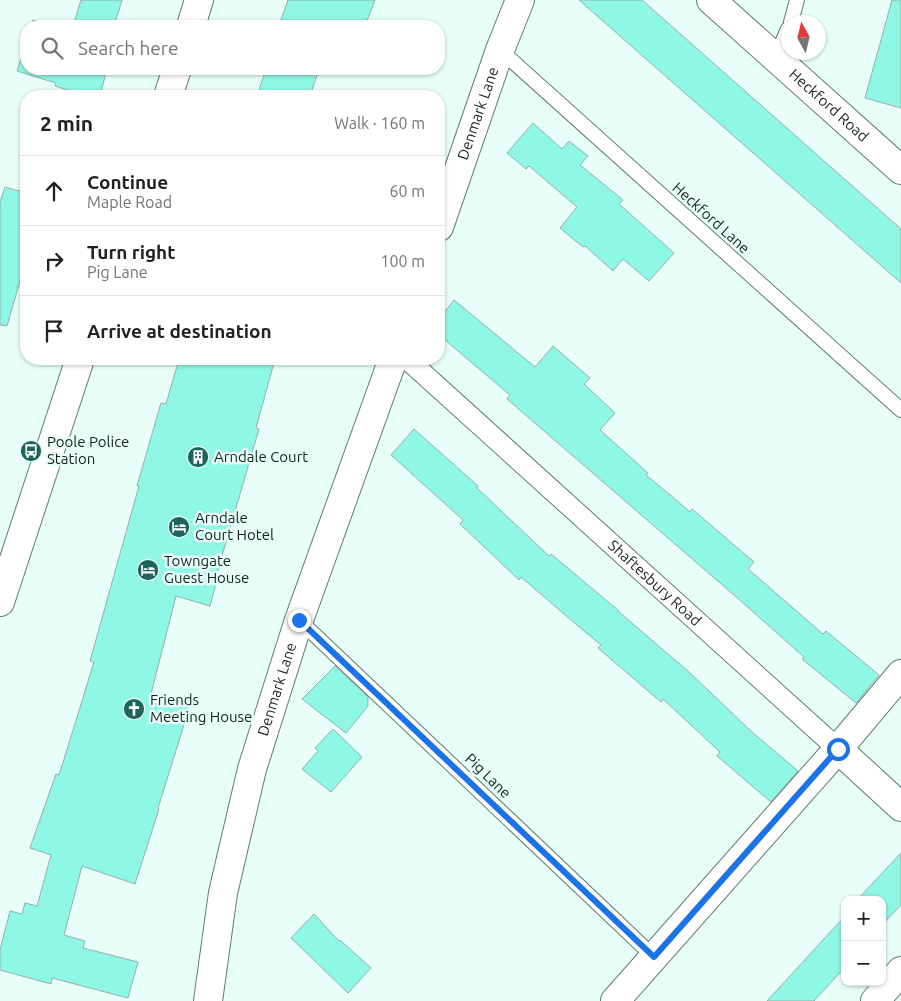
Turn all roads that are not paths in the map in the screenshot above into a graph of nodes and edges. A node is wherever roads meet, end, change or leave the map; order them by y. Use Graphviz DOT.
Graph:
graph roads {
  1 [pos="200,0"];
  2 [pos="520,0"];
  3 [pos="711,0"];
  4 [pos="797,0"];
  5 [pos="793,15"];
  6 [pos="193,20"];
  7 [pos="781,45"];
  8 [pos="500,50"];
  9 [pos="775,59"];
  10 [pos="175,75"];
  11 [pos="170,90"];
  12 [pos="901,170"];
  13 [pos="445,210"];
  14 [pos="78,365"];
  15 [pos="391,365"];
  16 [pos="414,365"];
  17 [pos="901,410"];
  18 [pos="0,602"];
  19 [pos="299,620"];
  20 [pos="901,674"];
  21 [pos="838,749"];
  22 [pos="901,808"];
  23 [pos="654,957"];
  24 [pos="901,971"];
  25 [pos="208,1001"];
  26 [pos="615,1001"];
  27 [pos="875,1001"];
  1 -- 6 [label="street"];
  2 -- 8 [label="street, Denmark Lane"];
  3 -- 9 [label="street, Heckford Road"];
  4 -- 5 [label="lane"];
  7 -- 9 [label="lane"];
  8 -- 13 [label="street, Denmark Lane"];
  8 -- 17 [label="lane, Heckford Lane"];
  9 -- 12 [label="street, Heckford Road"];
  10 -- 11 [label="street"];
  14 -- 18 [label="street"];
  15 -- 19 [label="street, Denmark Lane"];
  16 -- 21 [label="street, Shaftesbury Road"];
  19 -- 23 [label="lane, Pig Lane"];
  19 -- 25 [label="street, Denmark Lane"];
  20 -- 21 [label="street"];
  21 -- 22 [label="street, Shaftesbury Road"];
  21 -- 23 [label="street"];
  23 -- 26 [label="street"];
  24 -- 27 [label="street"];
}
